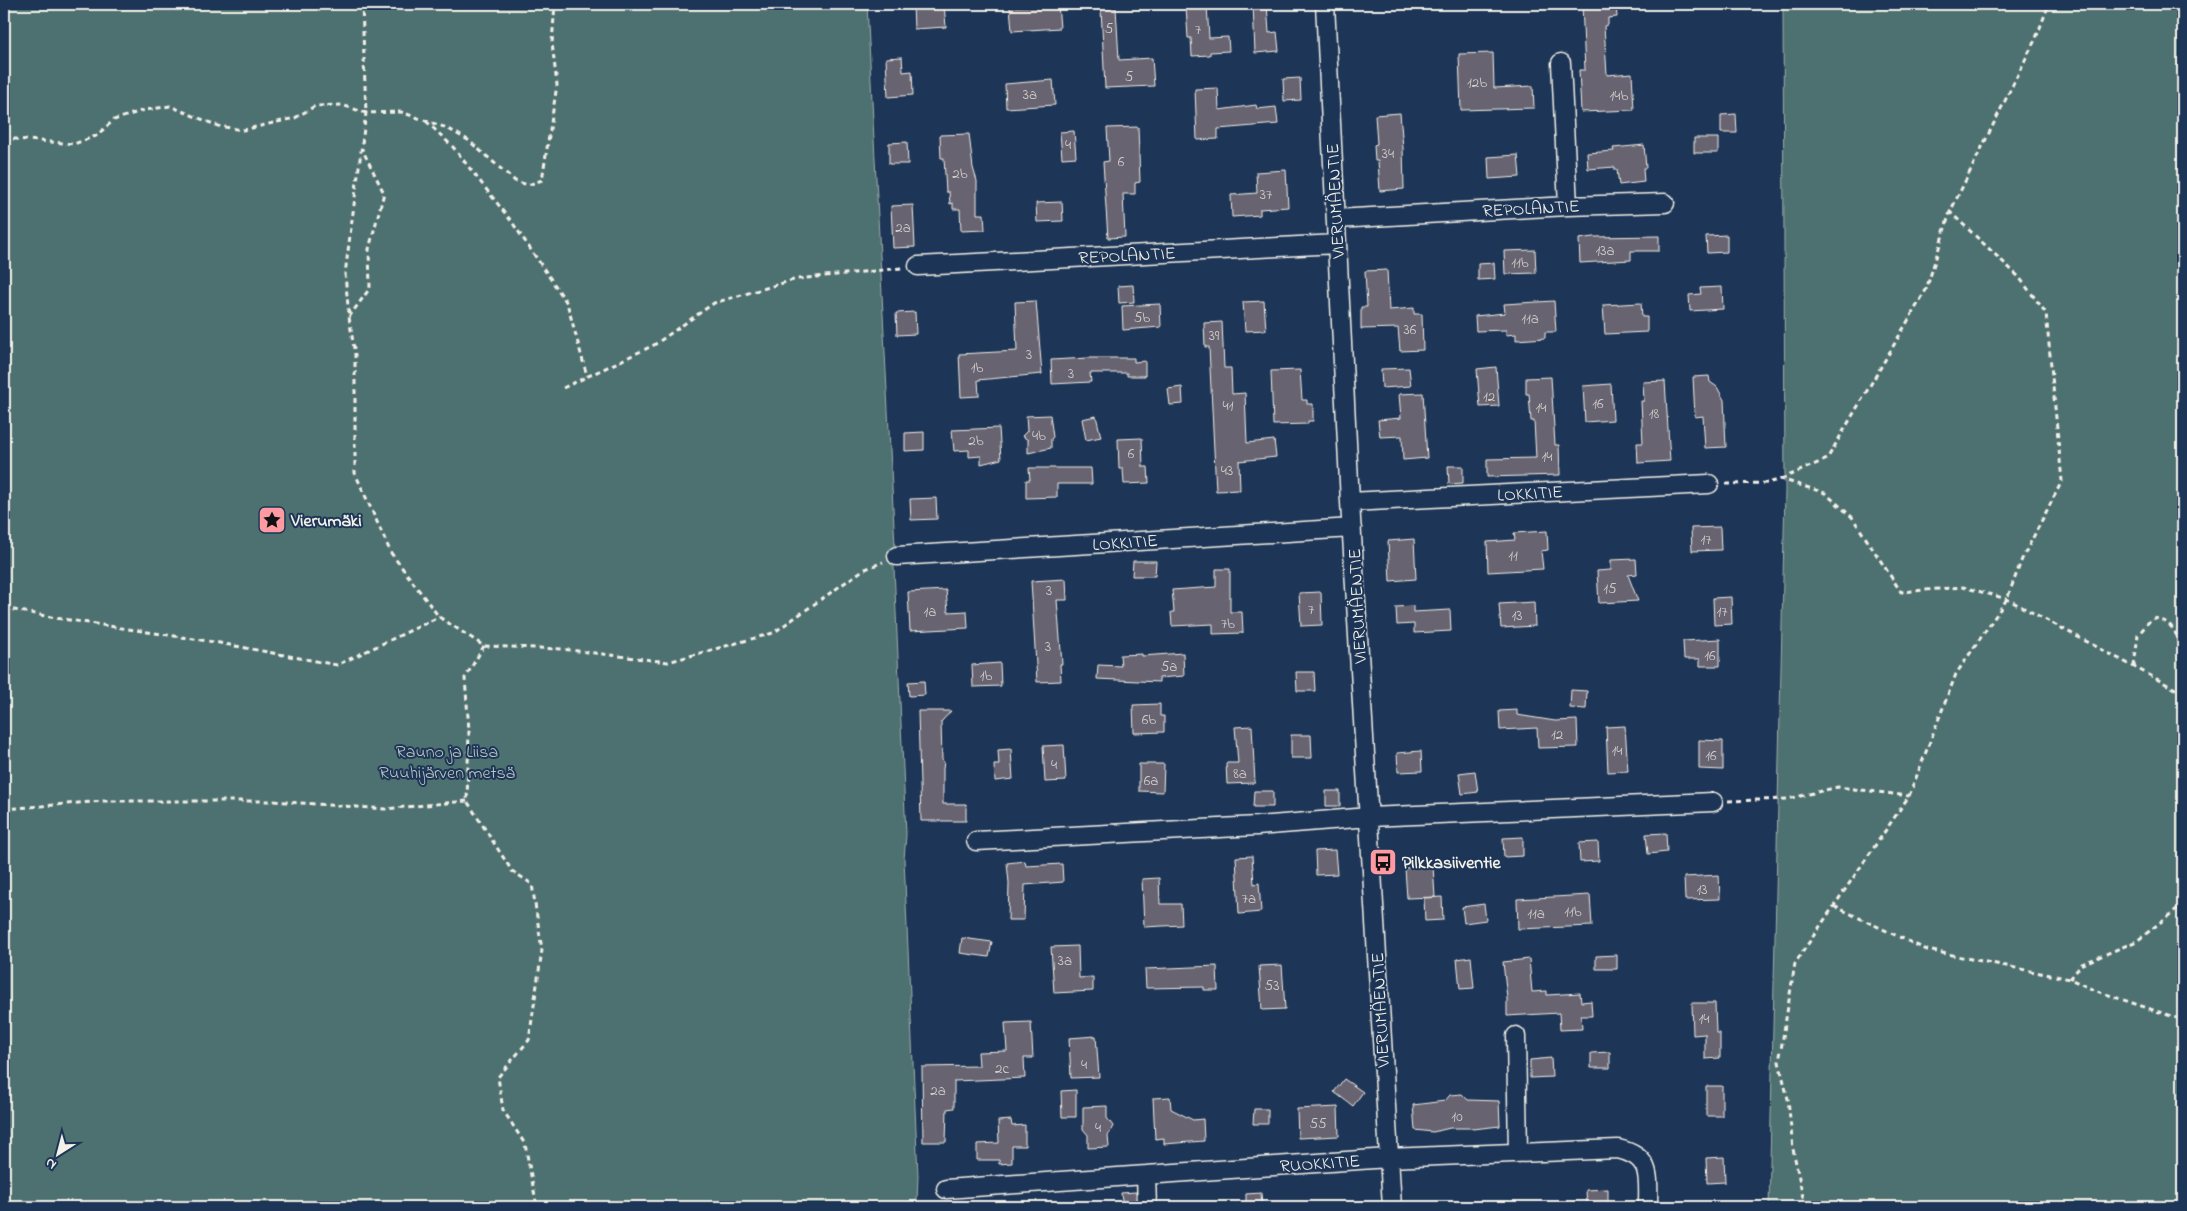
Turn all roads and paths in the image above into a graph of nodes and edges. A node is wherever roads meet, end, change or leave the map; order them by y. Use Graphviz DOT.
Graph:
graph roads {
  1 [pos="358,4"];
  2 [pos="555,4"];
  3 [pos="1324,4"];
  4 [pos="2049,4"];
  5 [pos="362,5"];
  6 [pos="1561,63"];
  7 [pos="366,113"];
  8 [pos="423,119"];
  9 [pos="4,138"];
  10 [pos="362,147"];
  11 [pos="1665,203"];
  12 [pos="1568,206"];
  13 [pos="1950,212"];
  14 [pos="1336,220"];
  15 [pos="1337,244"];
  16 [pos="918,266"];
  17 [pos="349,317"];
  18 [pos="587,376"];
  19 [pos="562,388"];
  20 [pos="1781,479"];
  21 [pos="1709,484"];
  22 [pos="1350,502"];
  23 [pos="1352,528"];
  24 [pos="897,556"];
  25 [pos="2007,599"];
  26 [pos="4,608"];
  27 [pos="439,617"];
  28 [pos="484,646"];
  29 [pos="2183,665"];
  30 [pos="2134,666"];
  31 [pos="2183,693"];
  32 [pos="1909,796"];
  33 [pos="468,801"];
  34 [pos="1713,802"];
  35 [pos="4,809"];
  36 [pos="1369,817"];
  37 [pos="976,841"];
  38 [pos="2183,904"];
  39 [pos="1834,906"];
  40 [pos="2070,979"];
  41 [pos="2183,1020"];
  42 [pos="1516,1036"];
  43 [pos="1518,1153"];
  44 [pos="1388,1158"];
  45 [pos="1146,1175"];
  46 [pos="946,1189"];
  47 [pos="537,1207"];
  48 [pos="1147,1207"];
  49 [pos="1392,1207"];
  50 [pos="1648,1207"];
  51 [pos="1805,1207"];
  1 -- 5 [label="path"];
  2 -- 8 [label="path"];
  3 -- 14 [label="street, VIERUMÄENTIE"];
  4 -- 13 [label="path"];
  5 -- 7 [label="path"];
  6 -- 12 [label="street"];
  7 -- 8 [label="path"];
  7 -- 9 [label="path"];
  7 -- 10 [label="path"];
  8 -- 18 [label="path"];
  10 -- 17 [label="path"];
  10 -- 17 [label="path"];
  11 -- 12 [label="street, REPOLANTIE"];
  12 -- 14 [label="street, REPOLANTIE"];
  13 -- 20 [label="path"];
  13 -- 25 [label="path"];
  14 -- 15 [label="street, VIERUMÄENTIE"];
  15 -- 16 [label="street, REPOLANTIE"];
  15 -- 22 [label="street, VIERUMÄENTIE"];
  16 -- 18 [label="path"];
  17 -- 27 [label="path"];
  18 -- 19 [label="path"];
  20 -- 21 [label="path"];
  20 -- 25 [label="path"];
  21 -- 22 [label="street, LOKKITIE"];
  22 -- 23 [label="street, VIERUMÄENTIE"];
  23 -- 24 [label="street, LOKKITIE"];
  23 -- 36 [label="street, VIERUMÄENTIE"];
  24 -- 28 [label="path"];
  25 -- 30 [label="path"];
  25 -- 32 [label="path"];
  26 -- 27 [label="path"];
  27 -- 28 [label="path"];
  28 -- 33 [label="path"];
  29 -- 30 [label="path"];
  30 -- 31 [label="path"];
  32 -- 34 [label="path"];
  32 -- 39 [label="path"];
  33 -- 35 [label="path"];
  33 -- 47 [label="path"];
  34 -- 36 [label="street"];
  36 -- 37 [label="street"];
  36 -- 44 [label="street, VIERUMÄENTIE"];
  38 -- 40 [label="path"];
  39 -- 40 [label="path"];
  39 -- 51 [label="path"];
  40 -- 41 [label="path"];
  42 -- 43 [label="street"];
  43 -- 44 [label="street, RUOKKITIE"];
  43 -- 50 [label="street, RUOKKITIE"];
  44 -- 45 [label="street, RUOKKITIE"];
  44 -- 49 [label="street, VIERUMÄENTIE"];
  45 -- 46 [label="street, RUOKKITIE"];
  45 -- 48 [label="street"];
}
